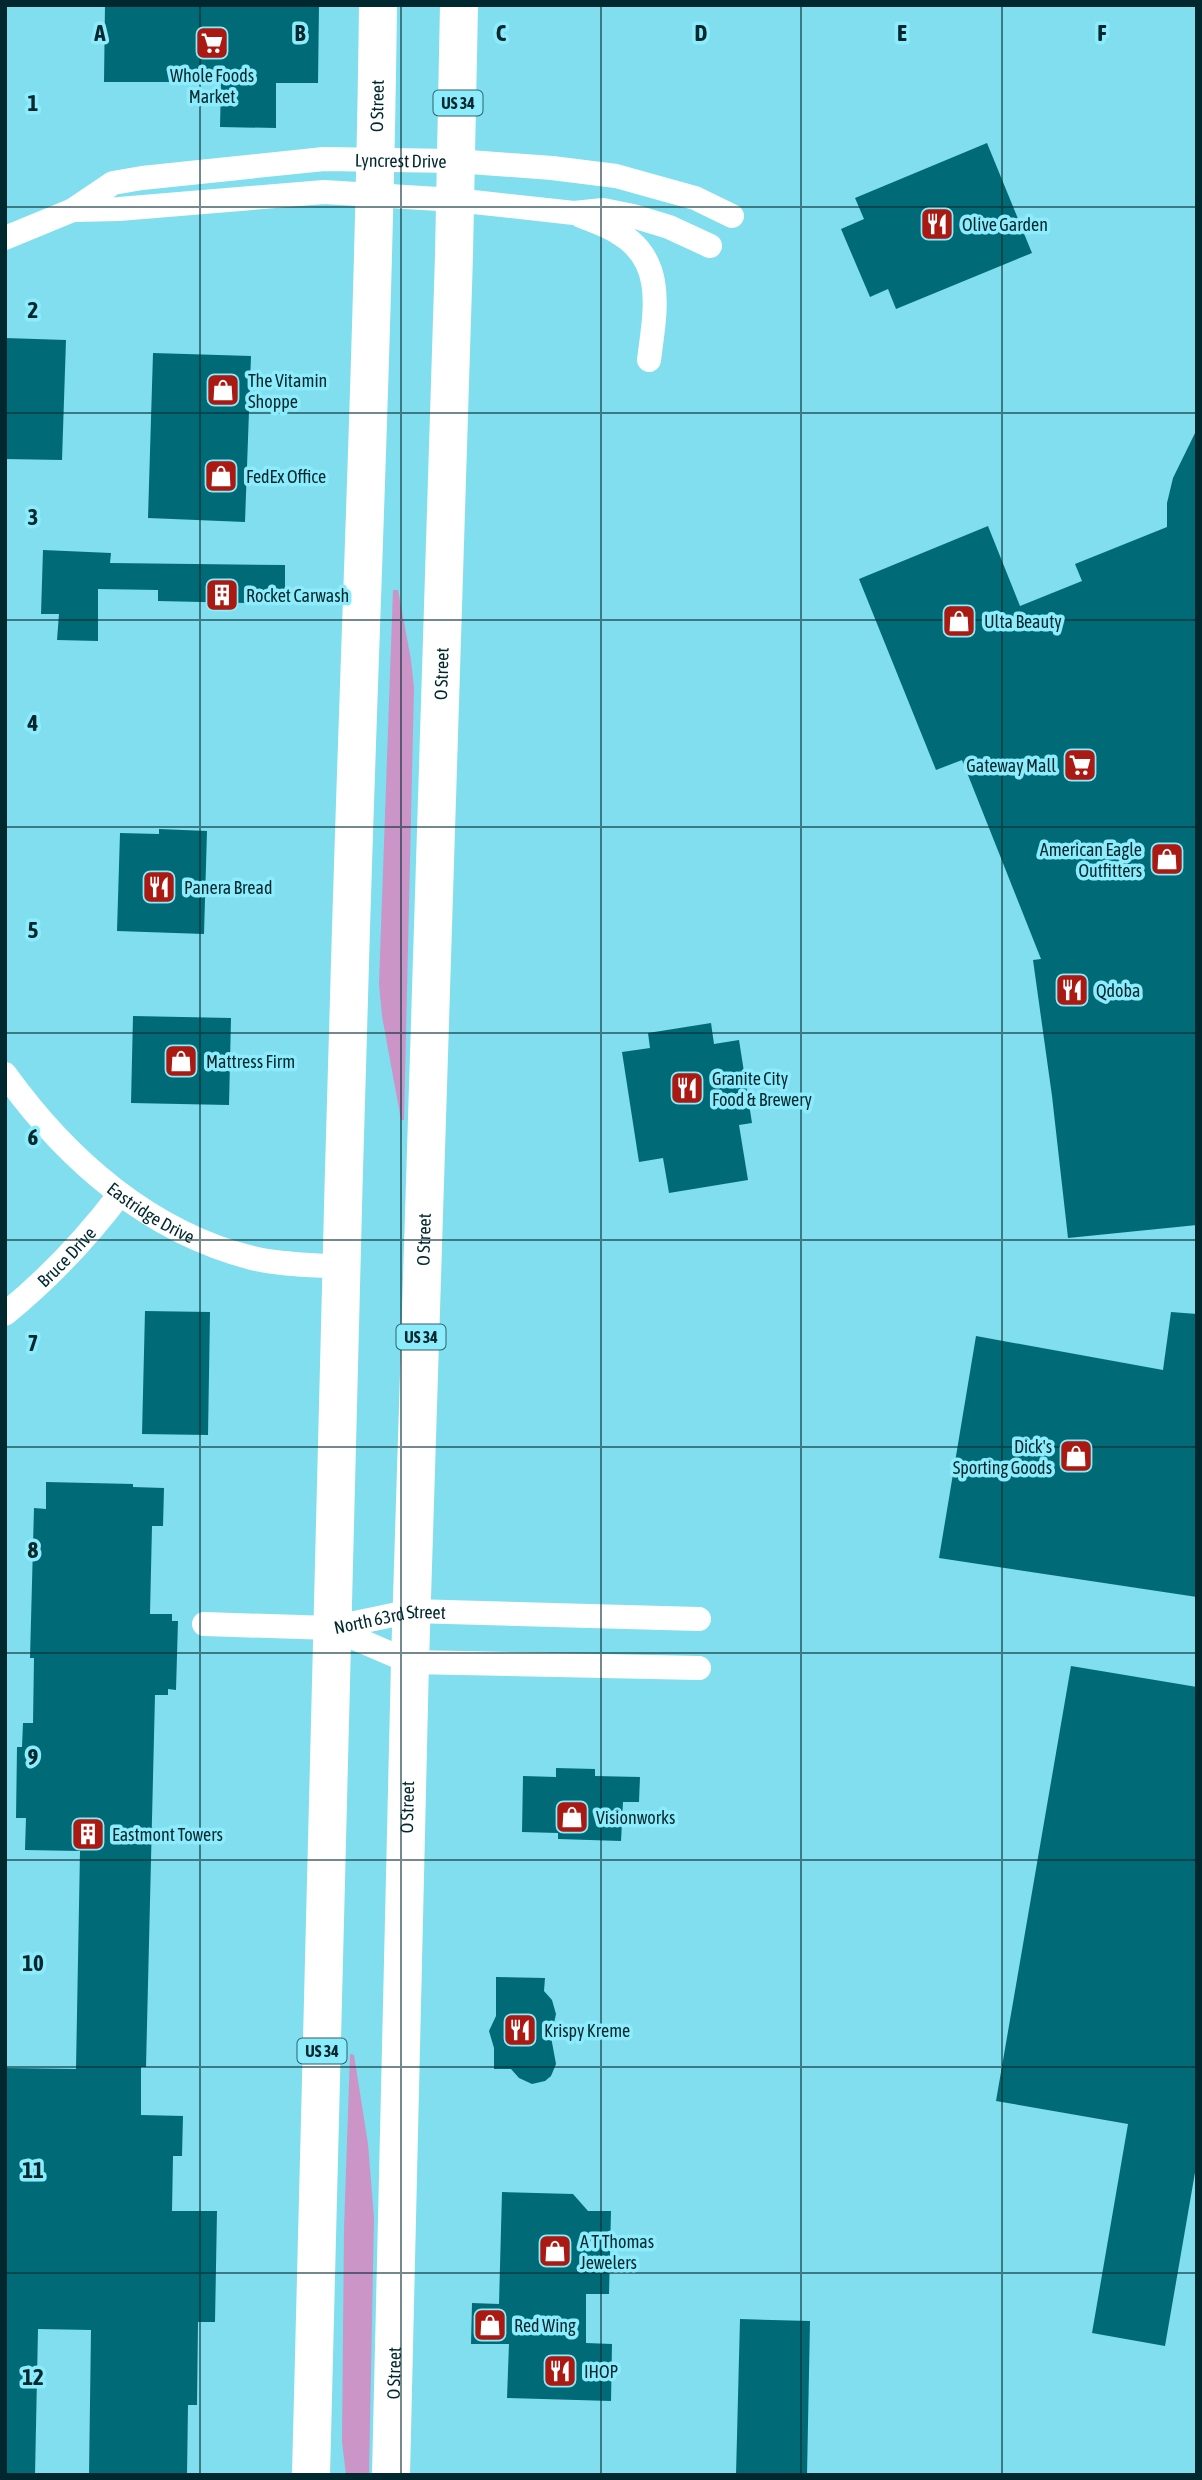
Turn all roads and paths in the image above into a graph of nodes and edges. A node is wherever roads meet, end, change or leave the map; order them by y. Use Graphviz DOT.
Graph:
graph roads {
  1 [pos="378,5"];
  2 [pos="460,5"];
  3 [pos="456,160"];
  4 [pos="376,177"];
  5 [pos="455,200"];
  6 [pos="73,211"];
  7 [pos="574,213"];
  8 [pos="732,216"];
  9 [pos="5,238"];
  10 [pos="710,246"];
  11 [pos="649,359"];
  12 [pos="5,1074"];
  13 [pos="120,1195"];
  14 [pos="342,1267"];
  15 [pos="5,1314"];
  16 [pos="412,1611"];
  17 [pos="699,1619"];
  18 [pos="204,1624"];
  19 [pos="331,1628"];
  20 [pos="410,1662"];
  21 [pos="699,1668"];
  22 [pos="311,2475"];
  23 [pos="391,2475"];
  1 -- 4 [label="main road, O Street / US 34"];
  2 -- 3 [label="main road, O Street / US 34"];
  3 -- 4 [label="street, Lyncrest Drive"];
  3 -- 5 [label="main road, O Street / US 34"];
  3 -- 8 [label="street, Lyncrest Drive"];
  4 -- 5 [label="street, Lyncrest Drive"];
  4 -- 6 [label="street, Lyncrest Drive"];
  4 -- 6 [label="street, Lyncrest Drive"];
  4 -- 14 [label="main road, O Street / US 34"];
  5 -- 7 [label="street, Lyncrest Drive"];
  5 -- 16 [label="main road, O Street / US 34"];
  6 -- 9 [label="street, Lyncrest Drive"];
  7 -- 10 [label="street, Lyncrest Drive"];
  7 -- 11 [label="street"];
  12 -- 13 [label="street, Eastridge Drive"];
  13 -- 14 [label="street, Eastridge Drive"];
  13 -- 15 [label="street, Bruce Drive"];
  14 -- 19 [label="main road, O Street / US 34"];
  16 -- 17 [label="street, North 63rd Street"];
  16 -- 19 [label="street, North 63rd Street"];
  16 -- 20 [label="main road, O Street / US 34"];
  18 -- 19 [label="street"];
  19 -- 20 [label="street, North 63rd Street"];
  19 -- 22 [label="main road, O Street / US 34"];
  20 -- 21 [label="street, North 63rd Street"];
  20 -- 23 [label="main road, O Street / US 34"];
}
